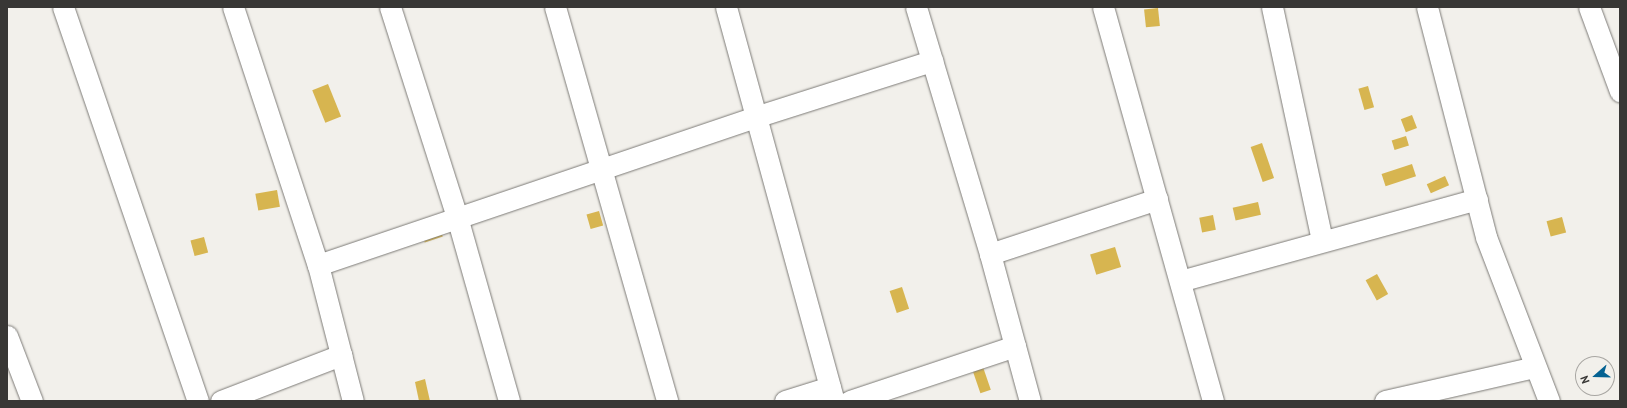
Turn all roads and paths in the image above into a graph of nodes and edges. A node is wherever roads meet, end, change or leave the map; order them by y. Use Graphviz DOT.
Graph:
graph roads {
  1 [pos="63,7"];
  2 [pos="233,7"];
  3 [pos="390,7"];
  4 [pos="555,7"];
  5 [pos="726,7"];
  6 [pos="916,7"];
  7 [pos="1103,7"];
  8 [pos="1272,7"];
  9 [pos="1427,7"];
  10 [pos="1589,7"];
  11 [pos="932,61"];
  12 [pos="1620,92"];
  13 [pos="755,117"];
  14 [pos="602,168"];
  15 [pos="1477,198"];
  16 [pos="1157,199"];
  17 [pos="457,217"];
  18 [pos="1322,241"];
  19 [pos="990,254"];
  20 [pos="318,266"];
  21 [pos="1180,281"];
  22 [pos="7,336"];
  23 [pos="1014,346"];
  24 [pos="341,355"];
  25 [pos="1535,367"];
  26 [pos="832,394"];
  27 [pos="32,401"];
  28 [pos="198,401"];
  29 [pos="221,401"];
  30 [pos="353,401"];
  31 [pos="509,401"];
  32 [pos="668,401"];
  33 [pos="785,401"];
  34 [pos="850,401"];
  35 [pos="1030,401"];
  36 [pos="1213,401"];
  37 [pos="1385,401"];
  38 [pos="1548,401"];
  1 -- 28 [label="street"];
  2 -- 20 [label="street"];
  3 -- 17 [label="street"];
  4 -- 14 [label="street"];
  5 -- 13 [label="street"];
  6 -- 11 [label="street"];
  7 -- 16 [label="street"];
  8 -- 18 [label="street"];
  9 -- 15 [label="street"];
  10 -- 12 [label="street"];
  11 -- 13 [label="street"];
  11 -- 19 [label="street"];
  13 -- 14 [label="street"];
  13 -- 26 [label="street"];
  14 -- 17 [label="street"];
  14 -- 32 [label="street"];
  15 -- 18 [label="street"];
  15 -- 25 [label="street"];
  16 -- 19 [label="street"];
  16 -- 21 [label="street"];
  17 -- 20 [label="street"];
  17 -- 31 [label="street"];
  18 -- 21 [label="street"];
  19 -- 23 [label="street"];
  20 -- 24 [label="street"];
  21 -- 36 [label="street"];
  22 -- 27 [label="street"];
  23 -- 34 [label="street"];
  23 -- 35 [label="street"];
  24 -- 29 [label="street"];
  24 -- 30 [label="street"];
  25 -- 37 [label="street"];
  25 -- 38 [label="street"];
  26 -- 33 [label="street"];
}
